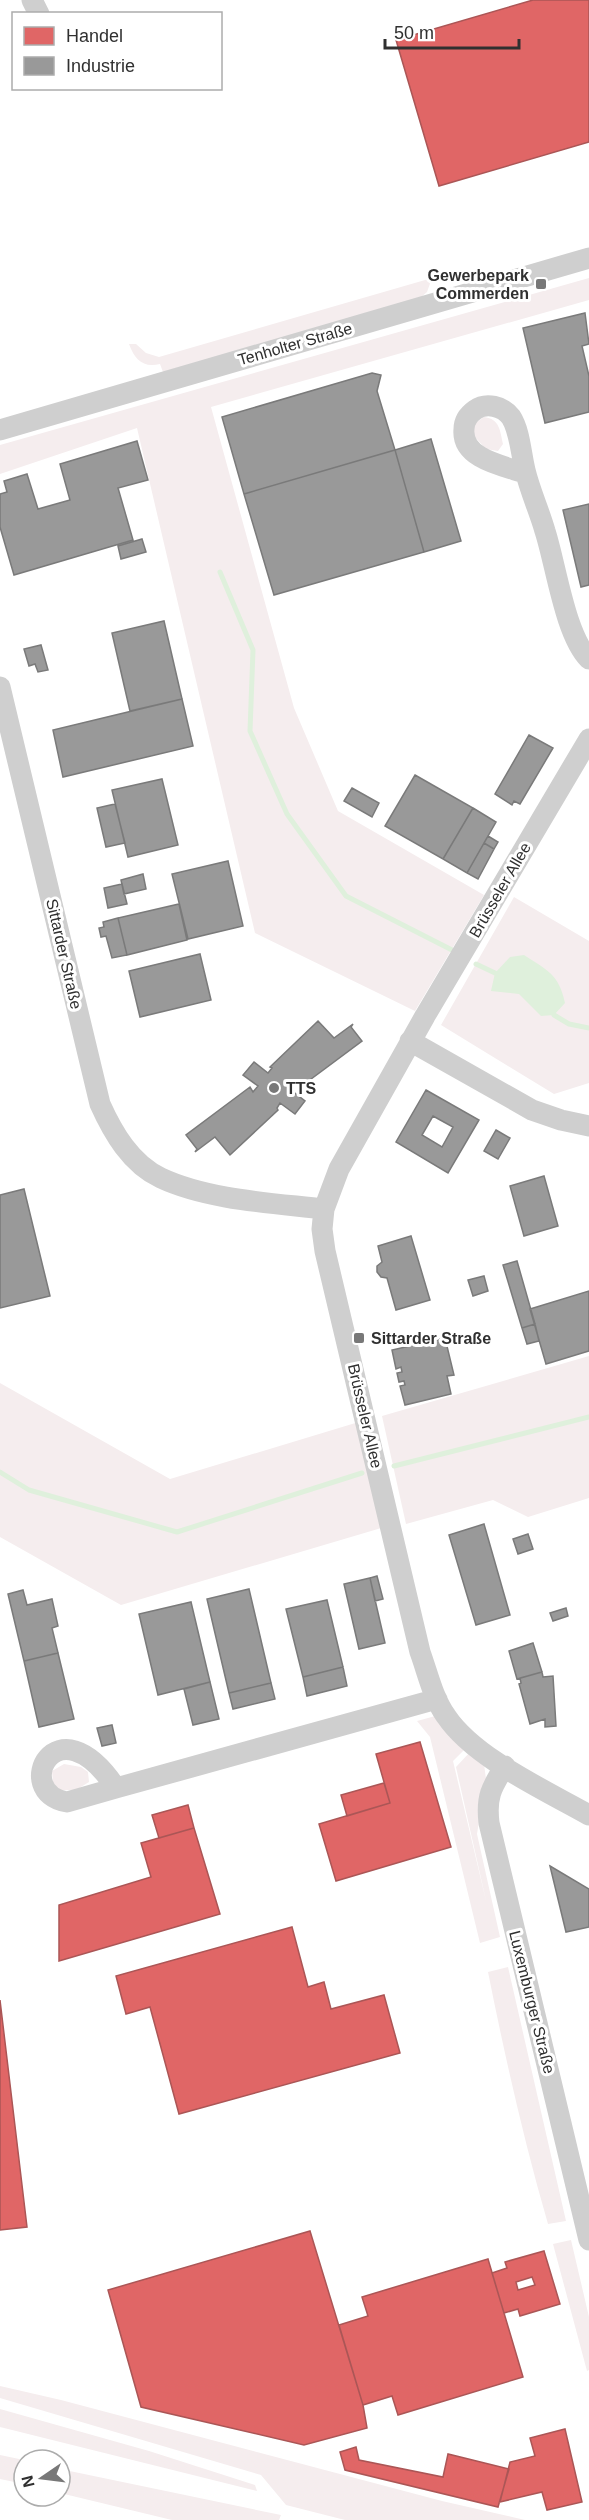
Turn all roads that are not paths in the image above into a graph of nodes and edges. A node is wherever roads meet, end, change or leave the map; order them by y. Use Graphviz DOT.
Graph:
graph roads {
  1 [pos="589,258"];
  2 [pos="0,430"];
  3 [pos="525,473"];
  4 [pos="589,659"];
  5 [pos="0,687"];
  6 [pos="589,739"];
  7 [pos="410,1041"];
  8 [pos="589,1126"];
  9 [pos="324,1209"];
  10 [pos="437,1699"];
  11 [pos="505,1766"];
  12 [pos="116,1788"];
  13 [pos="589,1815"];
  14 [pos="589,2240"];
  1 -- 2 [label="street, Tenholter Straße"];
  3 -- 4 [label="street"];
  5 -- 9 [label="street, Sittarder Straße"];
  6 -- 7 [label="street, Brüsseler Allee"];
  7 -- 8 [label="street"];
  7 -- 9 [label="street, Brüsseler Allee"];
  9 -- 10 [label="street, Brüsseler Allee"];
  10 -- 11 [label="street, Brüsseler Allee"];
  10 -- 12 [label="street"];
  11 -- 13 [label="street, Brüsseler Allee"];
  11 -- 14 [label="street, Luxemburger Straße"];
}
